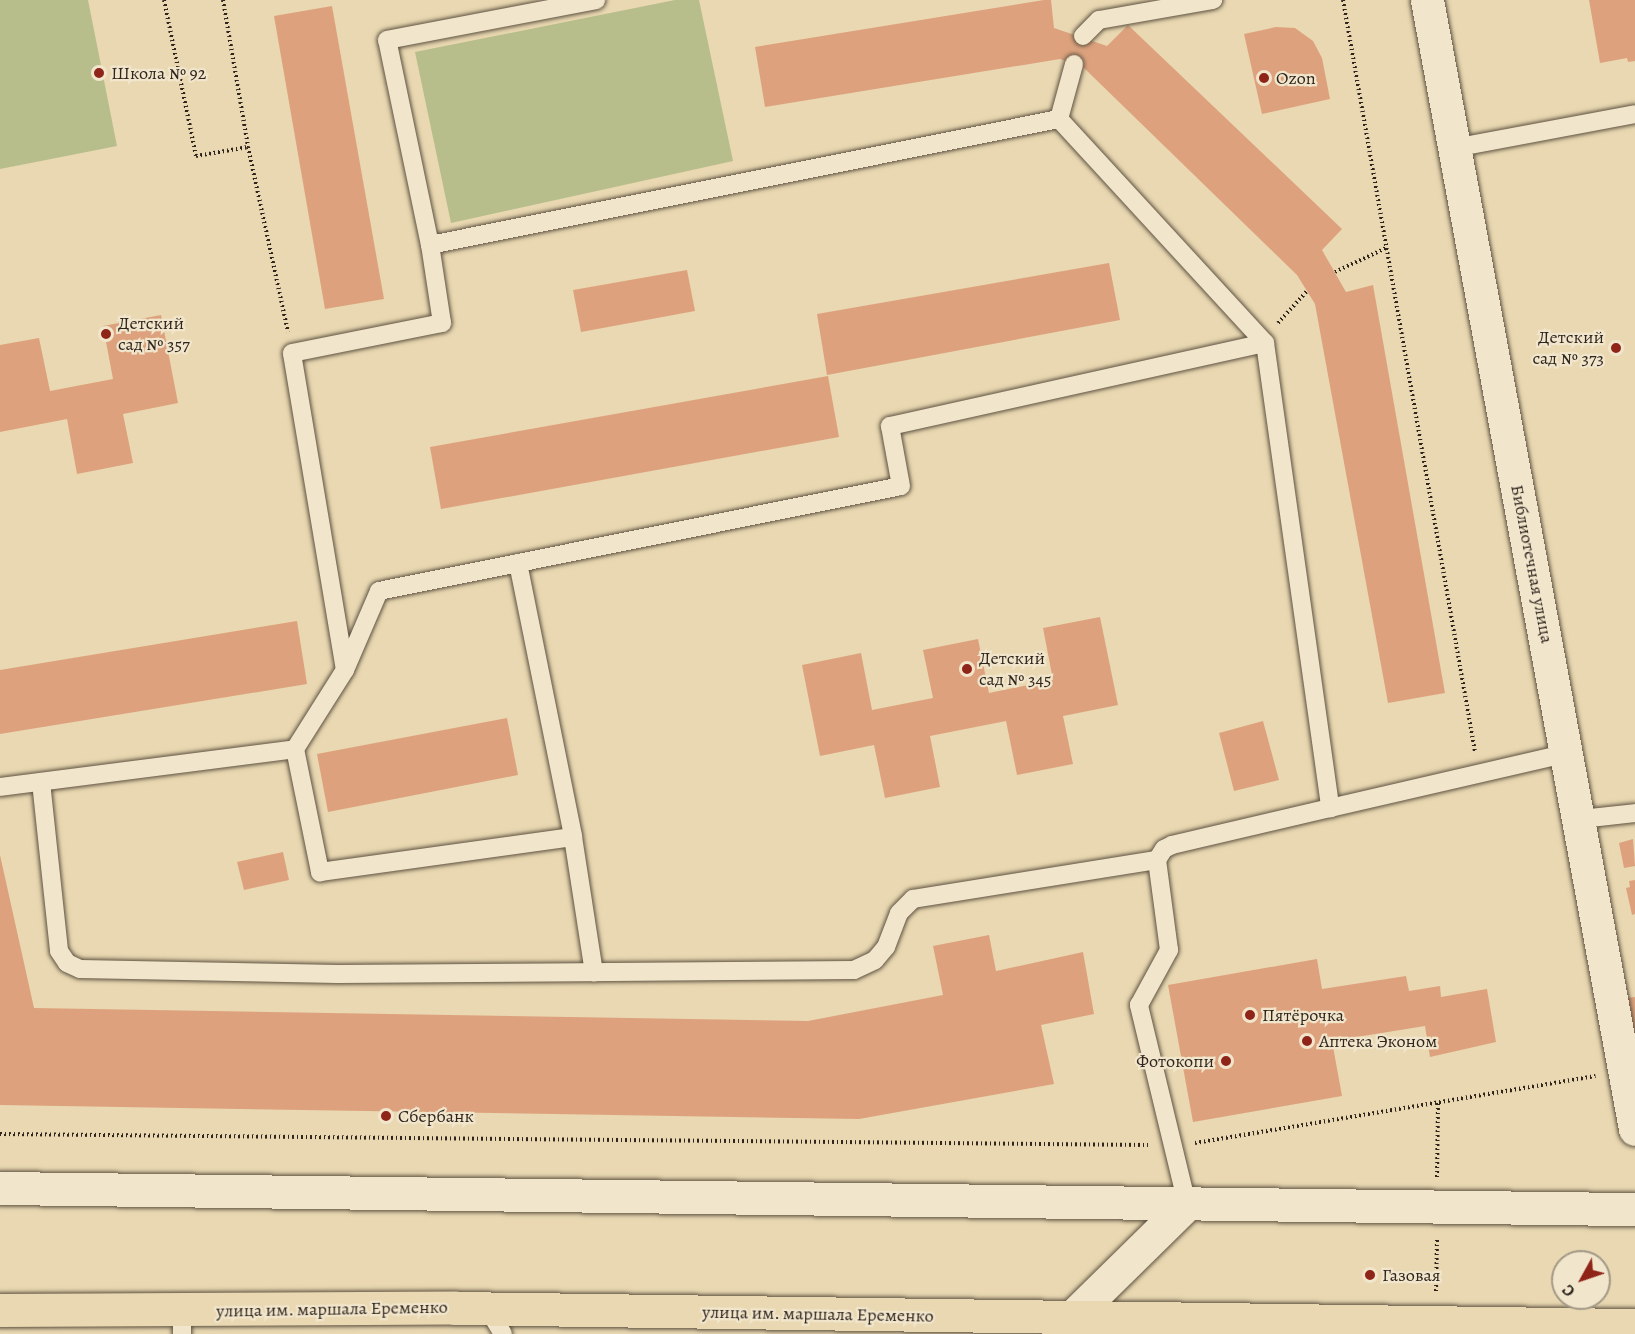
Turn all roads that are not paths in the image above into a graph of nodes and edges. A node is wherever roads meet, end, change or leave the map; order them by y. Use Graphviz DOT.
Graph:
graph roads {
  1 [pos="596,0"];
  2 [pos="1213,0"];
  3 [pos="1427,0"];
  4 [pos="1189,2"];
  5 [pos="1083,36"];
  6 [pos="1074,64"];
  7 [pos="1635,114"];
  8 [pos="1059,119"];
  9 [pos="1454,148"];
  10 [pos="430,245"];
  11 [pos="1265,342"];
  12 [pos="518,564"];
  13 [pos="345,670"];
  14 [pos="295,749"];
  15 [pos="1568,753"];
  16 [pos="41,782"];
  17 [pos="0,787"];
  18 [pos="1330,808"];
  19 [pos="1635,813"];
  20 [pos="1581,819"];
  21 [pos="573,837"];
  22 [pos="1157,860"];
  23 [pos="594,972"];
  24 [pos="1635,1129"];
  25 [pos="0,1188"];
  26 [pos="1186,1204"];
  27 [pos="1635,1209"];
  28 [pos="0,1310"];
  29 [pos="1072,1317"];
  30 [pos="496,1321"];
  31 [pos="182,1322"];
  32 [pos="937,1325"];
  33 [pos="1635,1325"];
  34 [pos="1368,1328"];
  1 -- 10 [label="lane"];
  2 -- 4 [label="lane"];
  3 -- 9 [label="street, Библиотечная улица"];
  4 -- 5 [label="lane"];
  6 -- 8 [label="lane"];
  7 -- 9 [label="lane"];
  8 -- 10 [label="lane"];
  8 -- 11 [label="lane"];
  9 -- 15 [label="street, Библиотечная улица"];
  10 -- 13 [label="lane"];
  11 -- 12 [label="lane"];
  11 -- 18 [label="lane"];
  12 -- 13 [label="lane"];
  12 -- 21 [label="lane"];
  13 -- 14 [label="lane"];
  14 -- 16 [label="lane"];
  14 -- 21 [label="lane"];
  15 -- 18 [label="lane"];
  15 -- 20 [label="street, Библиотечная улица"];
  16 -- 17 [label="lane"];
  16 -- 23 [label="lane"];
  18 -- 22 [label="lane"];
  19 -- 20 [label="lane"];
  20 -- 24 [label="street, Библиотечная улица"];
  21 -- 23 [label="lane"];
  22 -- 23 [label="lane"];
  22 -- 26 [label="lane"];
  25 -- 26 [label="street"];
  26 -- 27 [label="street"];
  26 -- 29 [label="street"];
  28 -- 31 [label="highway, улица им. маршала Еременко"];
  29 -- 32 [label="highway, улица им. маршала Еременко"];
  29 -- 34 [label="highway, улица им. маршала Еременко"];
  30 -- 31 [label="highway, улица им. маршала Еременко"];
  30 -- 32 [label="highway, улица им. маршала Еременко"];
  33 -- 34 [label="highway, улица им. маршала Еременко"];
}
